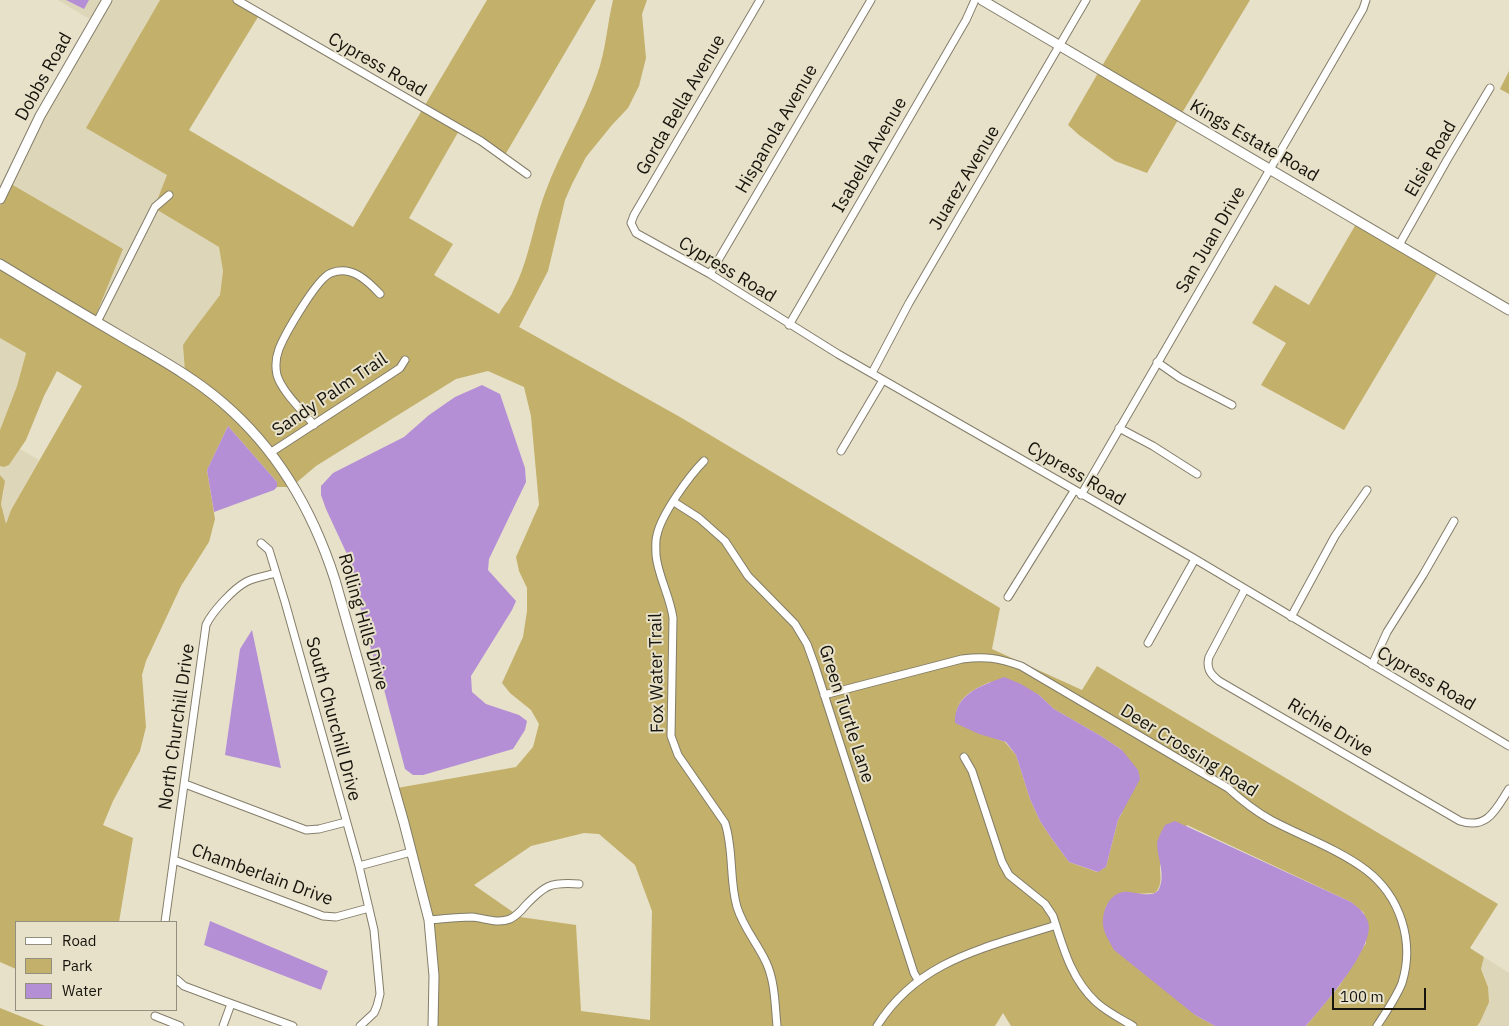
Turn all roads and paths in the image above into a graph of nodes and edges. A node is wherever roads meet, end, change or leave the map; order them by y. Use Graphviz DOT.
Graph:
graph roads {
  1 [pos="106,0"];
  2 [pos="237,0"];
  3 [pos="760,0"];
  4 [pos="871,0"];
  5 [pos="975,0"];
  6 [pos="982,0"];
  7 [pos="1086,0"];
  8 [pos="1366,0"];
  9 [pos="1060,46"];
  10 [pos="1490,88"];
  11 [pos="1270,169"];
  12 [pos="527,174"];
  13 [pos="169,194"];
  14 [pos="0,199"];
  15 [pos="632,226"];
  16 [pos="1399,245"];
  17 [pos="0,264"];
  18 [pos="710,274"];
  19 [pos="380,294"];
  20 [pos="1509,310"];
  21 [pos="97,322"];
  22 [pos="789,324"];
  23 [pos="404,360"];
  24 [pos="1157,362"];
  25 [pos="872,373"];
  26 [pos="883,380"];
  27 [pos="1232,405"];
  28 [pos="314,424"];
  29 [pos="1119,428"];
  30 [pos="841,451"];
  31 [pos="270,453"];
  32 [pos="704,461"];
  33 [pos="1197,474"];
  34 [pos="1367,490"];
  35 [pos="1074,491"];
  36 [pos="1081,495"];
  37 [pos="674,502"];
  38 [pos="1454,521"];
  39 [pos="261,543"];
  40 [pos="1195,559"];
  41 [pos="276,573"];
  42 [pos="1245,589"];
  43 [pos="1008,597"];
  44 [pos="1291,617"];
  45 [pos="1148,643"];
  46 [pos="1372,665"];
  47 [pos="824,694"];
  48 [pos="1509,746"];
  49 [pos="964,757"];
  50 [pos="185,784"];
  51 [pos="1509,789"];
  52 [pos="346,822"];
  53 [pos="411,852"];
  54 [pos="174,860"];
  55 [pos="358,866"];
  56 [pos="579,884"];
  57 [pos="369,908"];
  58 [pos="429,920"];
  59 [pos="165,921"];
  60 [pos="1056,925"];
  61 [pos="918,980"];
  62 [pos="178,981"];
  63 [pos="232,1004"];
  64 [pos="155,1016"];
  65 [pos="180,1026"];
  66 [pos="223,1026"];
  67 [pos="293,1026"];
  68 [pos="360,1026"];
  69 [pos="433,1026"];
  70 [pos="777,1026"];
  71 [pos="877,1026"];
  72 [pos="1133,1026"];
  73 [pos="1377,1026"];
  1 -- 14 [label="street, Dobbs Road"];
  2 -- 12 [label="street, Cypress Road"];
  3 -- 15 [label="street, Gorda Bella Avenue"];
  4 -- 18 [label="street, Hispanola Avenue"];
  5 -- 22 [label="street, Isabella Avenue"];
  6 -- 9 [label="street, Kings Estate Road"];
  7 -- 9 [label="street, Juarez Avenue"];
  8 -- 11 [label="street, San Juan Drive"];
  9 -- 11 [label="street, Kings Estate Road"];
  9 -- 25 [label="street, Juarez Avenue"];
  10 -- 16 [label="street, Elsie Road"];
  11 -- 16 [label="street, Kings Estate Road"];
  11 -- 24 [label="street, San Juan Drive"];
  13 -- 21 [label="street"];
  15 -- 18 [label="street, Cypress Road"];
  16 -- 20 [label="street, Kings Estate Road"];
  17 -- 21 [label="street, Rolling Hills Drive"];
  18 -- 22 [label="street, Cypress Road"];
  19 -- 28 [label="street"];
  21 -- 31 [label="street, Rolling Hills Drive"];
  22 -- 25 [label="street, Cypress Road"];
  23 -- 28 [label="street, Sandy Palm Trail"];
  24 -- 27 [label="street"];
  24 -- 29 [label="street, San Juan Drive"];
  25 -- 26 [label="street, Cypress Road"];
  26 -- 30 [label="street"];
  26 -- 35 [label="street, Cypress Road"];
  28 -- 31 [label="street, Sandy Palm Trail"];
  29 -- 33 [label="street"];
  29 -- 36 [label="street, San Juan Drive"];
  31 -- 53 [label="street, Rolling Hills Drive"];
  32 -- 37 [label="street, Fox Water Trail"];
  34 -- 44 [label="street"];
  35 -- 36 [label="street, Cypress Road"];
  35 -- 43 [label="street"];
  36 -- 40 [label="street, Cypress Road"];
  37 -- 47 [label="street, Green Turtle Lane"];
  37 -- 70 [label="street, Fox Water Trail"];
  38 -- 46 [label="street"];
  39 -- 41 [label="street, South Churchill Drive"];
  40 -- 42 [label="street, Cypress Road"];
  40 -- 45 [label="street"];
  41 -- 50 [label="street, North Churchill Drive"];
  41 -- 52 [label="street, South Churchill Drive"];
  42 -- 44 [label="street, Cypress Road"];
  42 -- 51 [label="street, Richie Drive"];
  44 -- 46 [label="street, Cypress Road"];
  46 -- 48 [label="street, Cypress Road"];
  47 -- 61 [label="street, Green Turtle Lane"];
  47 -- 73 [label="street, Deer Crossing Road"];
  49 -- 60 [label="street"];
  50 -- 52 [label="street"];
  50 -- 54 [label="street, North Churchill Drive"];
  52 -- 55 [label="street, South Churchill Drive"];
  53 -- 55 [label="street"];
  53 -- 58 [label="street, Rolling Hills Drive"];
  54 -- 57 [label="street, Chamberlain Drive"];
  54 -- 59 [label="street, North Churchill Drive"];
  55 -- 57 [label="street, South Churchill Drive"];
  56 -- 58 [label="street"];
  57 -- 68 [label="street"];
  58 -- 69 [label="street, Rolling Hills Drive"];
  60 -- 61 [label="street"];
  60 -- 72 [label="street"];
  61 -- 71 [label="street"];
  62 -- 63 [label="street"];
  63 -- 66 [label="street"];
  63 -- 67 [label="street"];
  64 -- 65 [label="street"];
}
